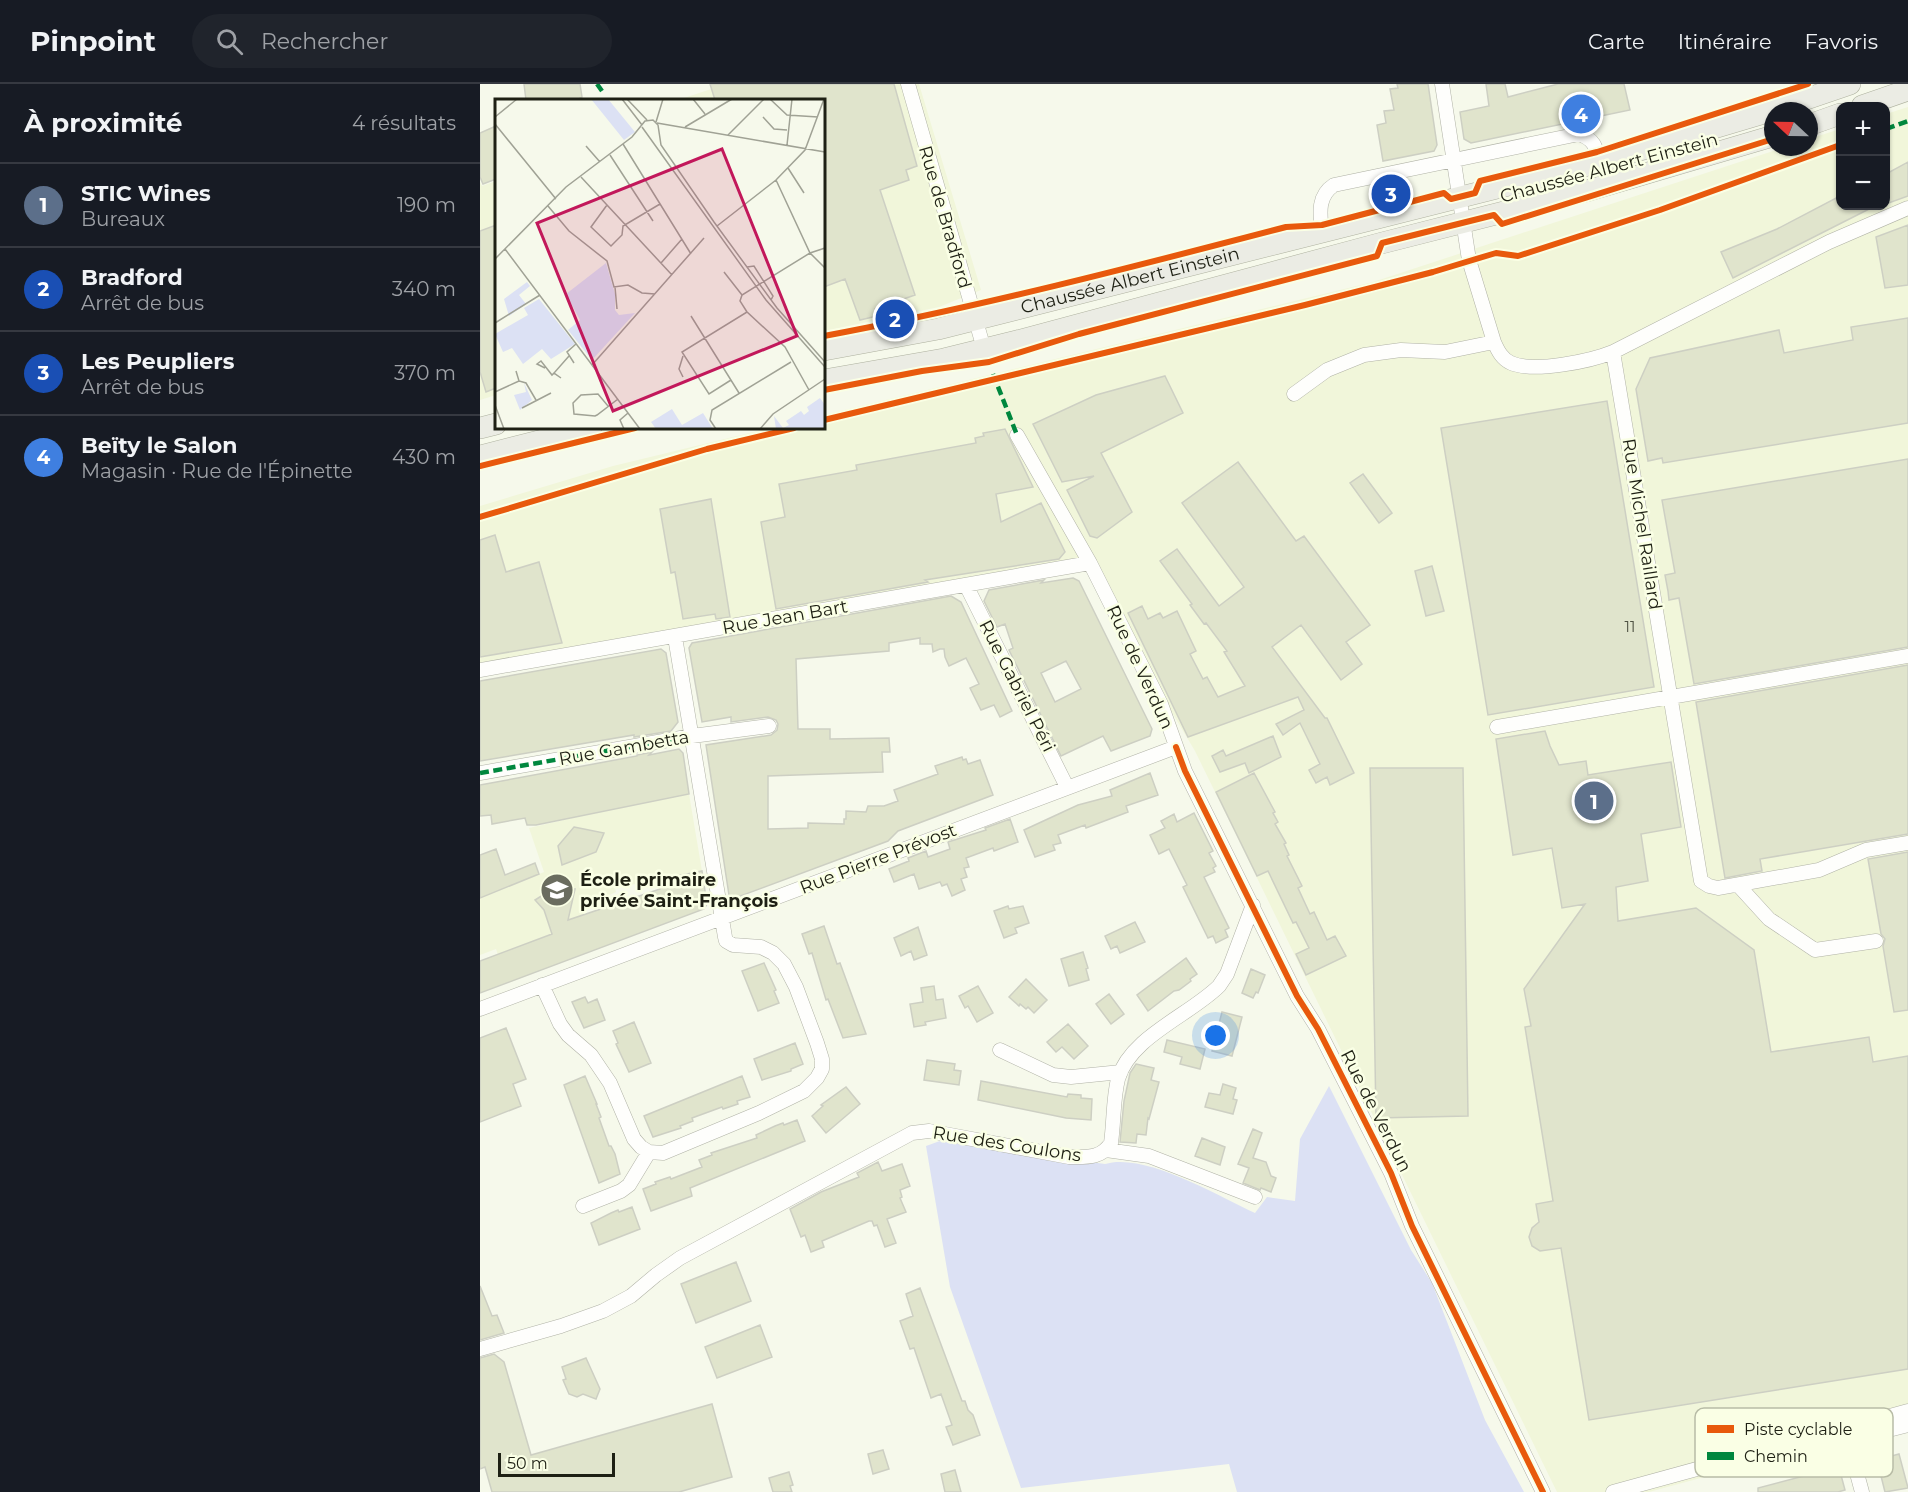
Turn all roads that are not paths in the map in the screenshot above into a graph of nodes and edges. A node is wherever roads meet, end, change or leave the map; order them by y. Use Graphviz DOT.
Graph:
graph roads {
  1 [pos="908,84"];
  2 [pos="1442,84"];
  3 [pos="1850,84"];
  4 [pos="1908,90"];
  5 [pos="1874,102"];
  6 [pos="1836,115"];
  7 [pos="1818,122"];
  8 [pos="1764,139"];
  9 [pos="1454,159"];
  10 [pos="1600,162"];
  11 [pos="1459,198"];
  12 [pos="1908,208"];
  13 [pos="1463,223"];
  14 [pos="1322,233"];
  15 [pos="975,320"];
  16 [pos="1494,342"];
  17 [pos="825,350"];
  18 [pos="984,350"];
  19 [pos="1613,352"];
  20 [pos="825,380"];
  21 [pos="1294,394"];
  22 [pos="495,424"];
  23 [pos="480,428"];
  24 [pos="587,429"];
  25 [pos="1017,435"];
  26 [pos="480,456"];
  27 [pos="1090,563"];
  28 [pos="966,585"];
  29 [pos="675,637"];
  30 [pos="1908,656"];
  31 [pos="480,670"];
  32 [pos="1671,697"];
  33 [pos="769,726"];
  34 [pos="1497,727"];
  35 [pos="692,736"];
  36 [pos="1176,747"];
  37 [pos="480,773"];
  38 [pos="1067,787"];
  39 [pos="1908,843"];
  40 [pos="1738,885"];
  41 [pos="1252,905"];
  42 [pos="721,919"];
  43 [pos="1876,941"];
  44 [pos="542,985"];
  45 [pos="480,1009"];
  46 [pos="1000,1050"];
  47 [pos="1121,1072"];
  48 [pos="1106,1150"];
  49 [pos="649,1152"];
  50 [pos="1255,1197"];
  51 [pos="583,1206"];
  52 [pos="480,1349"];
  53 [pos="1908,1411"];
  54 [pos="1893,1417"];
  55 [pos="1908,1425"];
  56 [pos="1893,1427"];
  57 [pos="1695,1471"];
  58 [pos="1858,1477"];
  59 [pos="1543,1492"];
  60 [pos="1613,1492"];
  61 [pos="1862,1492"];
  1 -- 15 [label="street, Rue de Bradford"];
  2 -- 9 [label="street"];
  3 -- 10 [label="main road, Chaussée Albert Einstein"];
  4 -- 5 [label="main road"];
  6 -- 7 [label="main road"];
  8 -- 13 [label="main road, Chaussée Albert Einstein"];
  9 -- 10 [label="street"];
  9 -- 11 [label="street"];
  9 -- 14 [label="street"];
  10 -- 11 [label="main road, Chaussée Albert Einstein"];
  11 -- 13 [label="street"];
  11 -- 14 [label="main road, Chaussée Albert Einstein"];
  12 -- 19 [label="street"];
  13 -- 16 [label="street"];
  13 -- 18 [label="main road, Chaussée Albert Einstein"];
  14 -- 15 [label="main road, Chaussée Albert Einstein"];
  15 -- 17 [label="main road, Chaussée Albert Einstein"];
  15 -- 18 [label="street, Rue de Bradford"];
  16 -- 19 [label="street"];
  16 -- 21 [label="street"];
  18 -- 20 [label="main road, Chaussée Albert Einstein"];
  19 -- 32 [label="street, Rue Michel Raillard"];
  22 -- 23 [label="main road"];
  24 -- 26 [label="main road"];
  25 -- 27 [label="street, Rue de Verdun"];
  27 -- 28 [label="street, Rue Jean Bart"];
  27 -- 36 [label="street, Rue de Verdun"];
  28 -- 29 [label="street, Rue Jean Bart"];
  28 -- 38 [label="street, Rue Gabriel Péri"];
  29 -- 31 [label="street, Rue Jean Bart"];
  29 -- 35 [label="street"];
  30 -- 32 [label="street"];
  32 -- 34 [label="street"];
  32 -- 40 [label="street, Rue Michel Raillard"];
  33 -- 35 [label="street, Rue Gambetta"];
  35 -- 37 [label="street, Rue Gambetta"];
  35 -- 42 [label="street"];
  36 -- 38 [label="street, Rue Pierre Prévost"];
  36 -- 41 [label="street, Rue de Verdun"];
  38 -- 42 [label="street, Rue Pierre Prévost"];
  39 -- 40 [label="street, Rue Michel Raillard"];
  40 -- 43 [label="street"];
  41 -- 47 [label="street, Rue des Coulons"];
  41 -- 59 [label="street, Rue de Verdun"];
  42 -- 44 [label="street, Rue Pierre Prévost"];
  42 -- 49 [label="street"];
  44 -- 45 [label="street, Rue Pierre Prévost"];
  44 -- 49 [label="street"];
  46 -- 47 [label="street"];
  47 -- 48 [label="street, Rue des Coulons"];
  48 -- 50 [label="street"];
  48 -- 52 [label="street, Rue des Coulons"];
  49 -- 51 [label="street"];
  53 -- 54 [label="street"];
  55 -- 56 [label="street"];
  57 -- 60 [label="street"];
  58 -- 61 [label="street"];
}
